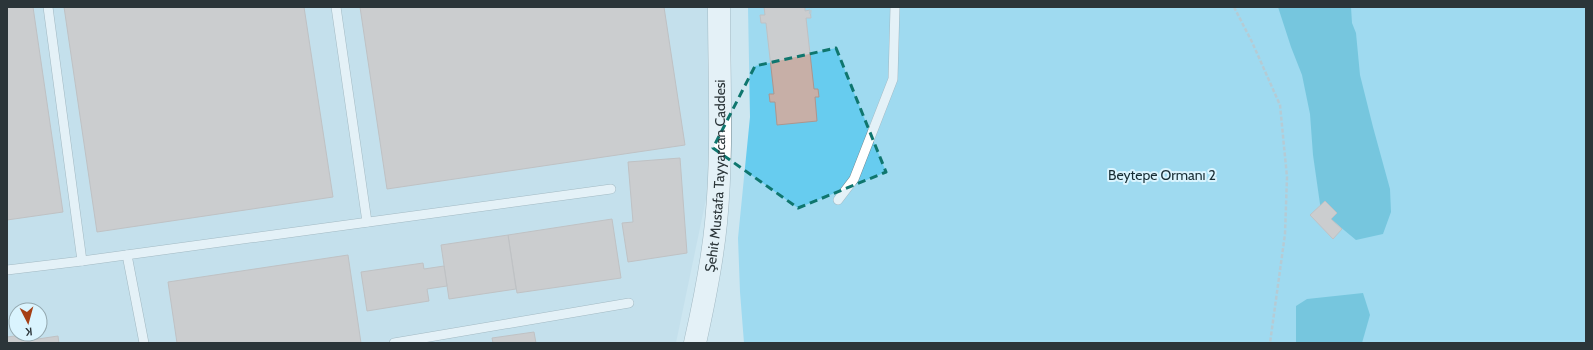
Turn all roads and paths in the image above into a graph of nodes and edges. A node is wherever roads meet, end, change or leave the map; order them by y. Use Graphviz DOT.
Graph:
graph roads {
  1 [pos="48,7"];
  2 [pos="336,7"];
  3 [pos="719,7"];
  4 [pos="811,7"];
  5 [pos="895,7"];
  6 [pos="1234,7"];
  7 [pos="810,14"];
  8 [pos="611,189"];
  9 [pos="838,200"];
  10 [pos="367,222"];
  11 [pos="127,255"];
  12 [pos="82,261"];
  13 [pos="7,270"];
  14 [pos="629,303"];
  15 [pos="144,343"];
  16 [pos="394,343"];
  17 [pos="695,343"];
  18 [pos="1270,343"];
  1 -- 12 [label="lane"];
  2 -- 10 [label="lane"];
  3 -- 17 [label="main road, Şehit Mustafa Tayyarcan Caddesi"];
  4 -- 7 [label="path"];
  5 -- 9 [label="lane"];
  6 -- 18 [label="path"];
  8 -- 10 [label="lane"];
  10 -- 11 [label="lane"];
  11 -- 12 [label="lane"];
  11 -- 15 [label="lane"];
  12 -- 13 [label="lane"];
  14 -- 16 [label="lane"];
}
